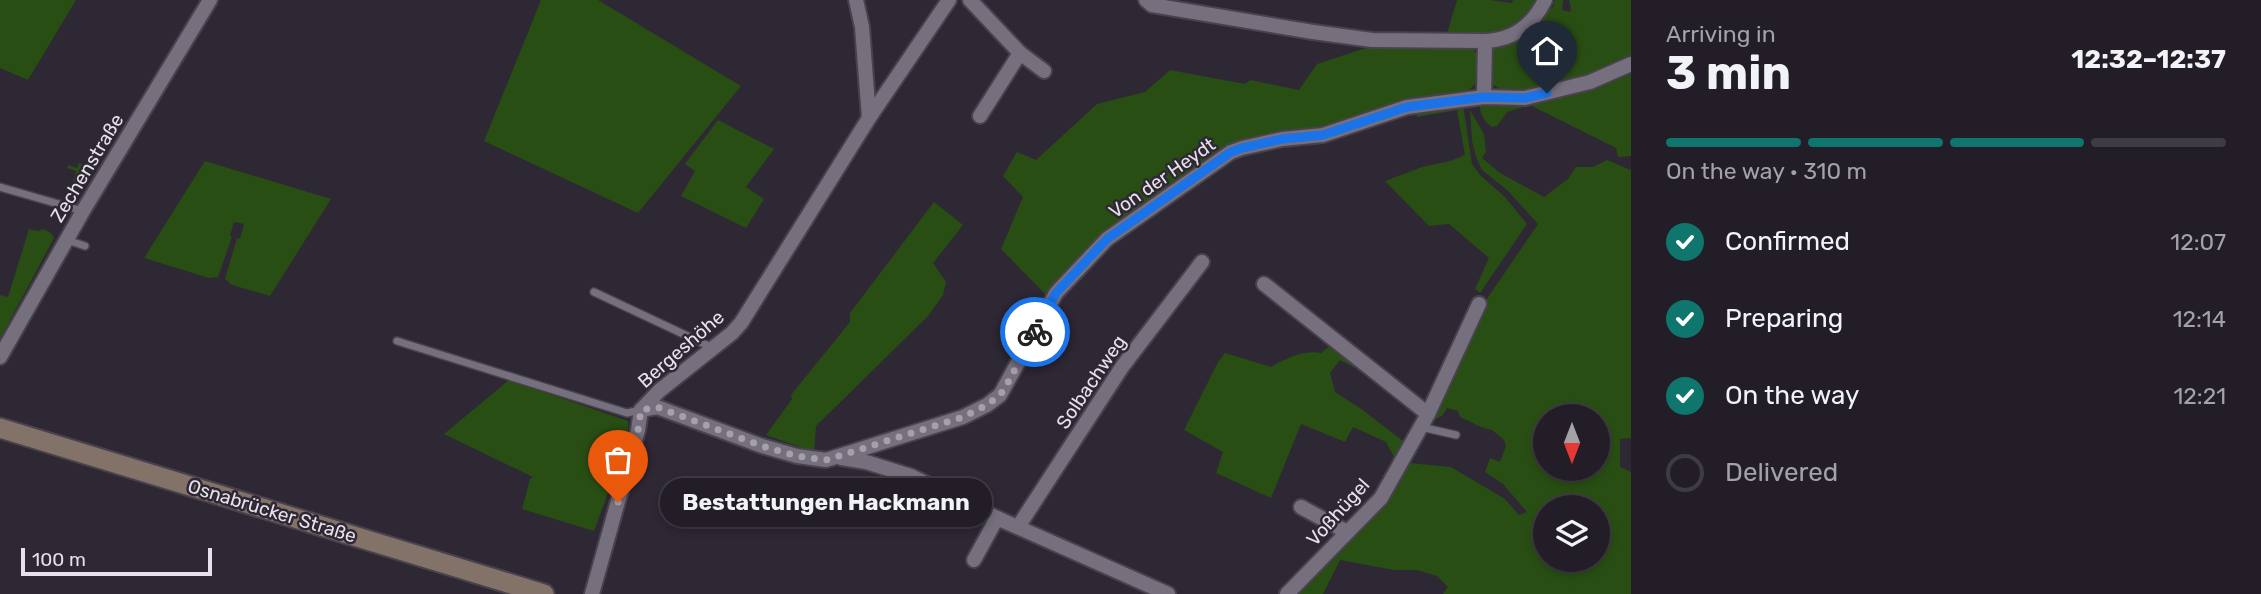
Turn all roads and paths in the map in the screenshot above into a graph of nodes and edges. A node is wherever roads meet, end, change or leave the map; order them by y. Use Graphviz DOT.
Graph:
graph roads {
  1 [pos="210,0"];
  2 [pos="856,0"];
  3 [pos="949,0"];
  4 [pos="970,0"];
  5 [pos="1146,0"];
  6 [pos="1545,0"];
  7 [pos="1485,41"];
  8 [pos="1020,53"];
  9 [pos="1631,64"];
  10 [pos="1044,71"];
  11 [pos="1484,97"];
  12 [pos="979,116"];
  13 [pos="869,118"];
  14 [pos="0,187"];
  15 [pos="83,211"];
  16 [pos="66,240"];
  17 [pos="85,246"];
  18 [pos="1202,262"];
  19 [pos="1264,284"];
  20 [pos="594,292"];
  21 [pos="1479,304"];
  22 [pos="397,341"];
  23 [pos="714,348"];
  24 [pos="0,358"];
  25 [pos="641,410"];
  26 [pos="1425,420"];
  27 [pos="0,428"];
  28 [pos="1456,435"];
  29 [pos="837,457"];
  30 [pos="1301,507"];
  31 [pos="997,518"];
  32 [pos="1018,527"];
  33 [pos="1347,532"];
  34 [pos="974,560"];
  35 [pos="544,594"];
  36 [pos="592,594"];
  37 [pos="1168,594"];
  38 [pos="1287,594"];
  1 -- 15 [label="street, Zechenstraße"];
  2 -- 13 [label="street"];
  3 -- 13 [label="street, Bergeshöhe"];
  4 -- 8 [label="street"];
  5 -- 7 [label="street"];
  6 -- 7 [label="street"];
  7 -- 11 [label="street"];
  8 -- 10 [label="street"];
  8 -- 12 [label="street"];
  9 -- 11 [label="street, Von der Heydt"];
  11 -- 29 [label="street, Von der Heydt"];
  13 -- 23 [label="street, Bergeshöhe"];
  14 -- 15 [label="lane"];
  15 -- 16 [label="street, Zechenstraße"];
  16 -- 17 [label="lane"];
  16 -- 24 [label="street, Zechenstraße"];
  18 -- 32 [label="street, Solbachweg"];
  19 -- 26 [label="street"];
  20 -- 23 [label="lane"];
  21 -- 26 [label="street, Voßhügel"];
  22 -- 25 [label="lane"];
  23 -- 25 [label="street, Bergeshöhe"];
  25 -- 29 [label="street, Von der Heydt"];
  25 -- 36 [label="street, Bergeshöhe"];
  26 -- 28 [label="lane"];
  26 -- 33 [label="street, Voßhügel"];
  27 -- 35 [label="main road, Osnabrücker Straße"];
  29 -- 31 [label="street"];
  30 -- 33 [label="street"];
  31 -- 32 [label="street"];
  31 -- 34 [label="street"];
  32 -- 37 [label="street"];
  33 -- 38 [label="street, Voßhügel"];
}
